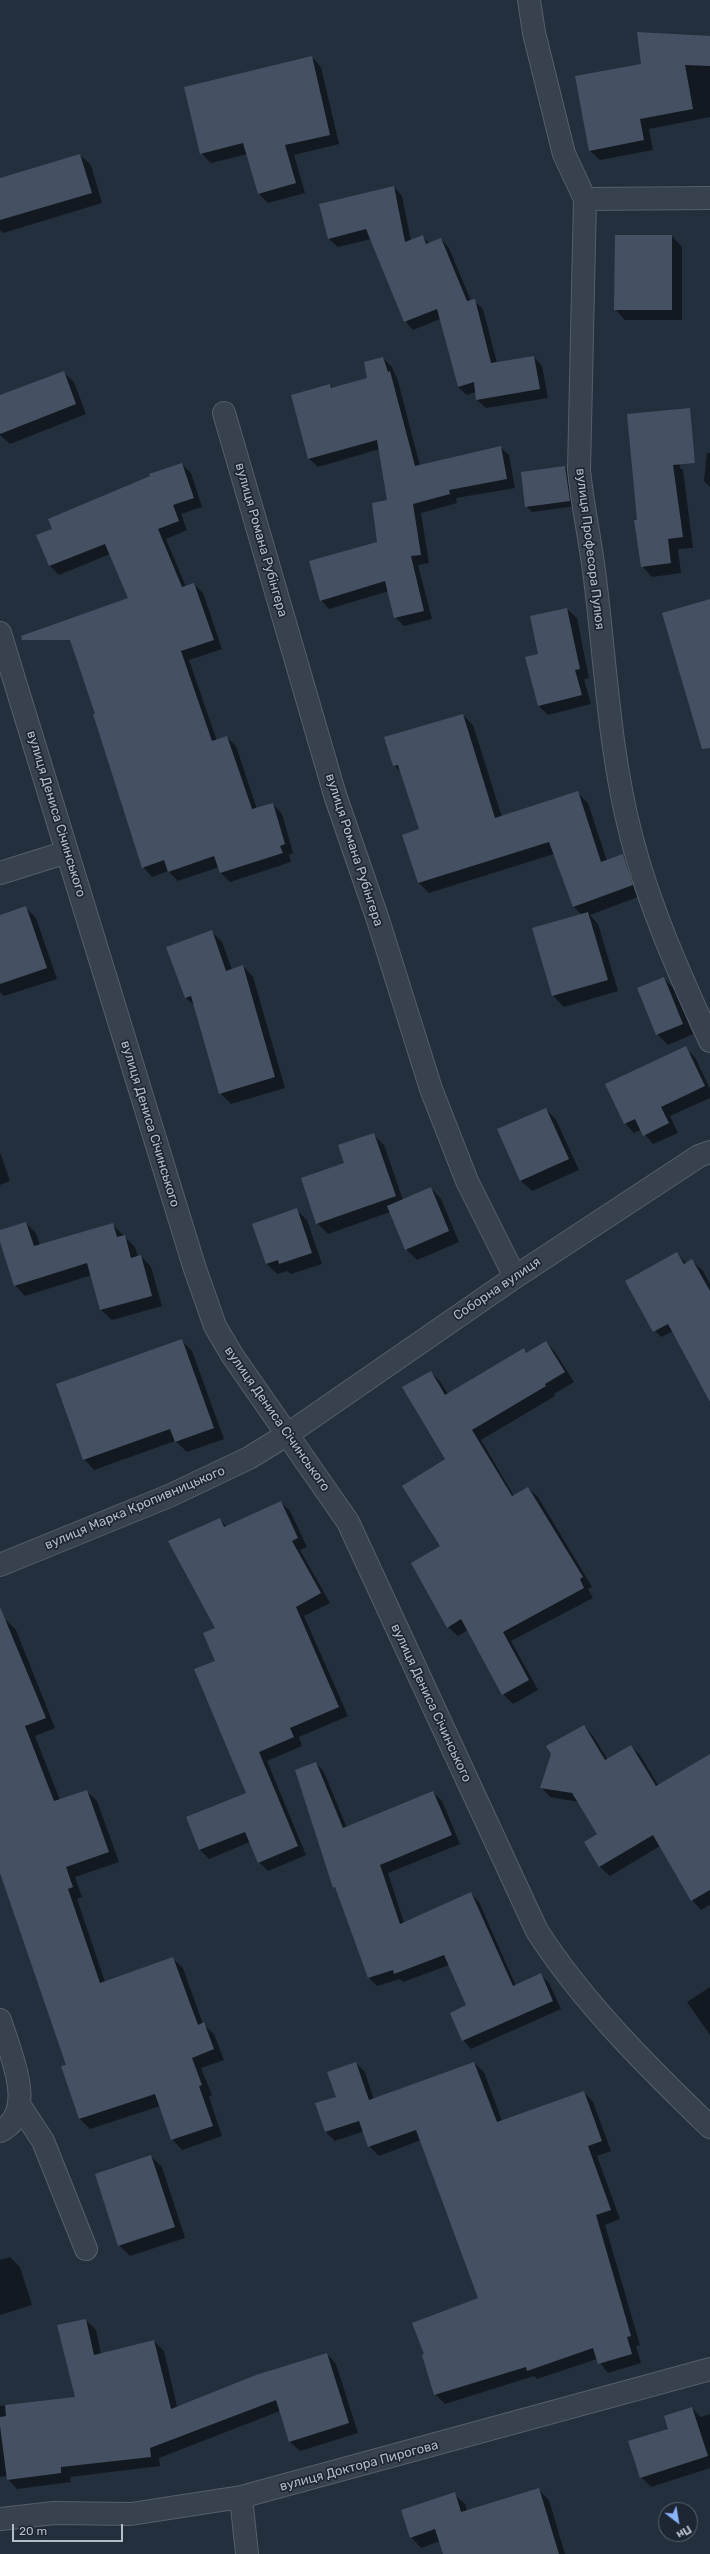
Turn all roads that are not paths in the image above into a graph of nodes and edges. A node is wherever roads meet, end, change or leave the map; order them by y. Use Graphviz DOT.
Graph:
graph roads {
  1 [pos="528,0"];
  2 [pos="710,198"];
  3 [pos="585,199"];
  4 [pos="224,413"];
  5 [pos="0,633"];
  6 [pos="67,852"];
  7 [pos="0,873"];
  8 [pos="710,1041"];
  9 [pos="710,1152"];
  10 [pos="515,1276"];
  11 [pos="288,1434"];
  12 [pos="0,1565"];
  13 [pos="0,2020"];
  14 [pos="20,2106"];
  15 [pos="710,2127"];
  16 [pos="0,2131"];
  17 [pos="86,2249"];
  18 [pos="710,2369"];
  19 [pos="241,2498"];
  20 [pos="0,2519"];
  21 [pos="247,2554"];
  1 -- 3 [label="street, вулиця Професора Пулюя"];
  2 -- 3 [label="street"];
  3 -- 8 [label="street, вулиця Професора Пулюя"];
  4 -- 10 [label="street, вулиця Романа Рубінгера"];
  5 -- 6 [label="street, вулиця Дениса Січинського"];
  6 -- 7 [label="street"];
  6 -- 11 [label="street, вулиця Дениса Січинського"];
  9 -- 10 [label="street, Соборна вулиця"];
  10 -- 11 [label="street, Соборна вулиця"];
  11 -- 12 [label="street, вулиця Марка Кропивницького"];
  11 -- 15 [label="street, вулиця Дениса Січинського"];
  13 -- 14 [label="street"];
  14 -- 16 [label="street"];
  14 -- 17 [label="street"];
  18 -- 19 [label="street, вулиця Доктора Пирогова"];
  19 -- 20 [label="street, вулиця Доктора Пирогова"];
  19 -- 21 [label="street"];
}
